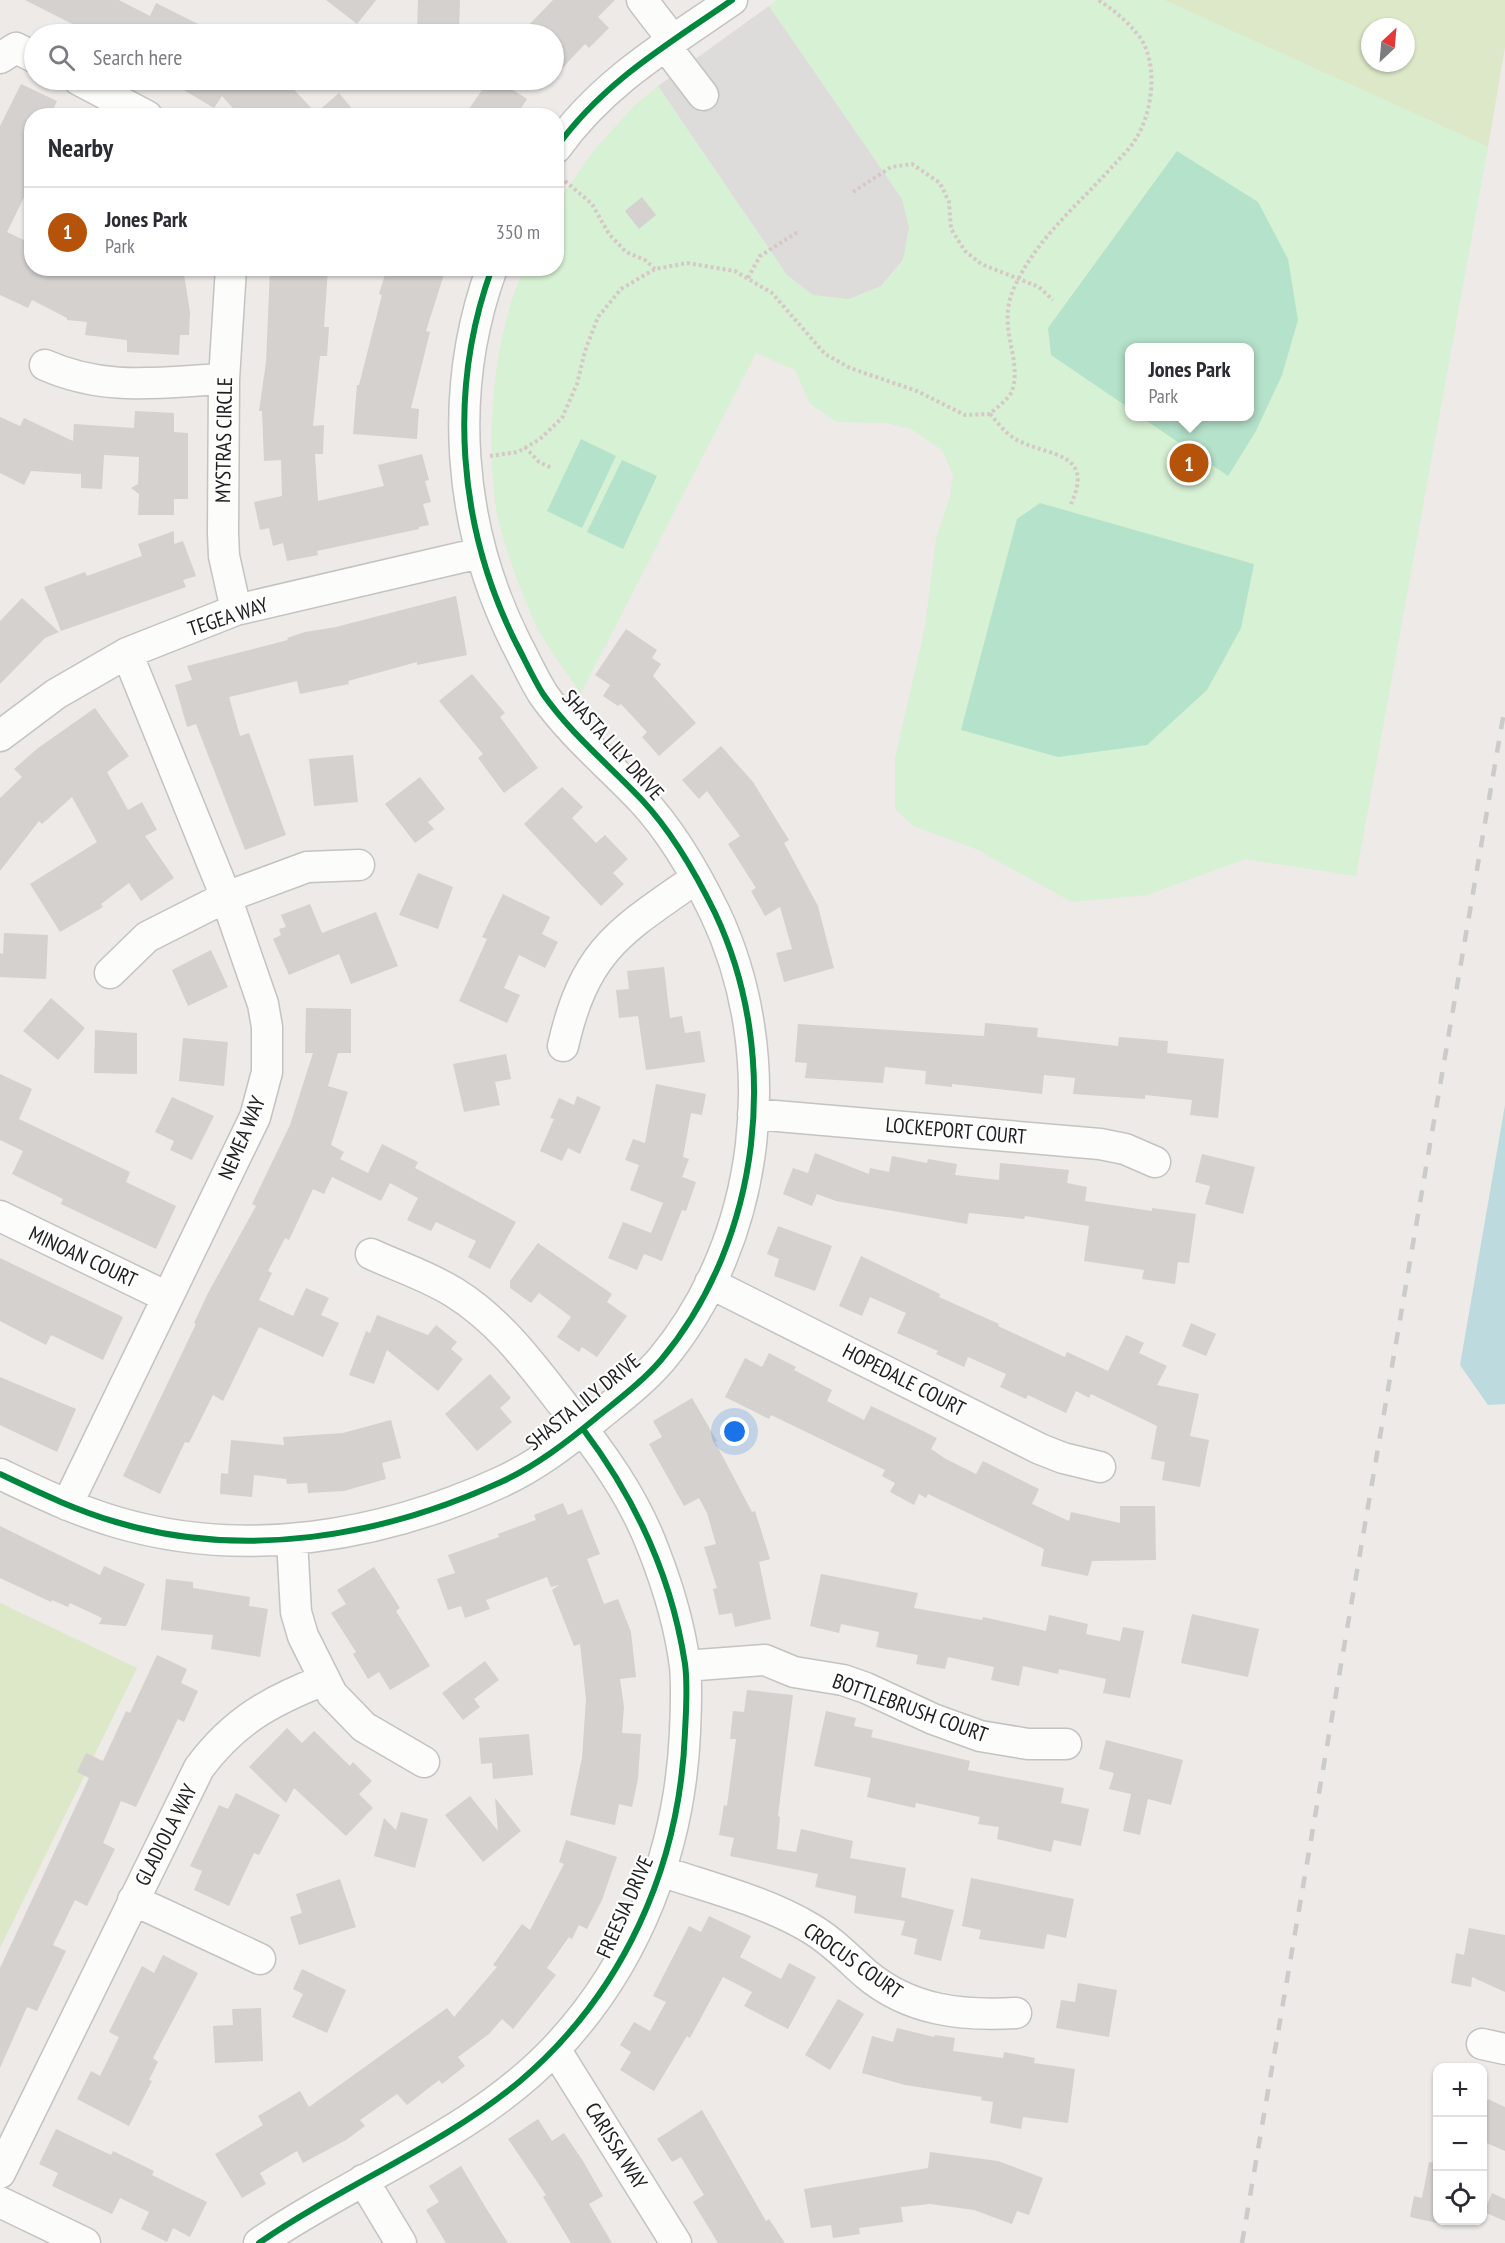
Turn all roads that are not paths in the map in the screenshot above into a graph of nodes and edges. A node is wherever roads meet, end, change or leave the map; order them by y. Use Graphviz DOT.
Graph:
graph roads {
  1 [pos="642,0"];
  2 [pos="732,0"];
  3 [pos="668,41"];
  4 [pos="24,52"];
  5 [pos="0,58"];
  6 [pos="98,90"];
  7 [pos="704,95"];
  8 [pos="132,108"];
  9 [pos="564,139"];
  10 [pos="230,276"];
  11 [pos="490,276"];
  12 [pos="45,365"];
  13 [pos="224,379"];
  14 [pos="480,553"];
  15 [pos="236,610"];
  16 [pos="127,653"];
  17 [pos="0,736"];
  18 [pos="360,865"];
  19 [pos="695,879"];
  20 [pos="226,897"];
  21 [pos="110,973"];
  22 [pos="563,1046"];
  23 [pos="753,1114"];
  24 [pos="1155,1162"];
  25 [pos="0,1216"];
  26 [pos="371,1254"];
  27 [pos="710,1283"];
  28 [pos="167,1297"];
  29 [pos="583,1429"];
  30 [pos="1100,1467"];
  31 [pos="0,1474"];
  32 [pos="66,1505"];
  33 [pos="292,1540"];
  34 [pos="685,1666"];
  35 [pos="324,1680"];
  36 [pos="1066,1744"];
  37 [pos="424,1762"];
  38 [pos="661,1871"];
  39 [pos="133,1900"];
  40 [pos="260,1959"];
  41 [pos="1016,2013"];
  42 [pos="555,2049"];
  43 [pos="0,2173"];
  44 [pos="363,2180"];
  45 [pos="0,2202"];
  46 [pos="86,2243"];
  47 [pos="259,2243"];
  48 [pos="400,2243"];
  49 [pos="676,2243"];
  1 -- 3 [label="street"];
  2 -- 3 [label="street"];
  3 -- 7 [label="street"];
  3 -- 9 [label="street"];
  4 -- 5 [label="street"];
  6 -- 8 [label="street"];
  10 -- 13 [label="street, MYSTRAS CIRCLE"];
  11 -- 14 [label="street, SHASTA LILY DRIVE"];
  12 -- 13 [label="street"];
  13 -- 15 [label="street, MYSTRAS CIRCLE"];
  14 -- 15 [label="street, TEGEA WAY"];
  14 -- 19 [label="street, SHASTA LILY DRIVE"];
  15 -- 16 [label="street, TEGEA WAY"];
  16 -- 17 [label="street, TEGEA WAY"];
  16 -- 20 [label="street, NEMEA WAY"];
  18 -- 20 [label="street"];
  19 -- 22 [label="street"];
  19 -- 23 [label="street, SHASTA LILY DRIVE"];
  20 -- 21 [label="street"];
  20 -- 28 [label="street, NEMEA WAY"];
  23 -- 24 [label="street, LOCKEPORT COURT"];
  23 -- 27 [label="street, SHASTA LILY DRIVE"];
  25 -- 28 [label="street, MINOAN COURT"];
  26 -- 29 [label="street, FREESIA DRIVE"];
  27 -- 29 [label="street, SHASTA LILY DRIVE"];
  27 -- 30 [label="street, HOPEDALE COURT"];
  28 -- 32 [label="street, NEMEA WAY"];
  29 -- 33 [label="street, SHASTA LILY DRIVE"];
  29 -- 34 [label="street, FREESIA DRIVE"];
  31 -- 32 [label="street, SHASTA LILY DRIVE"];
  32 -- 33 [label="street, SHASTA LILY DRIVE"];
  33 -- 35 [label="street"];
  34 -- 36 [label="street, BOTTLEBRUSH COURT"];
  34 -- 38 [label="street, FREESIA DRIVE"];
  35 -- 37 [label="street"];
  35 -- 39 [label="street, GLADIOLA WAY"];
  38 -- 41 [label="street, CROCUS COURT"];
  38 -- 42 [label="street, FREESIA DRIVE"];
  39 -- 40 [label="street"];
  39 -- 43 [label="street, GLADIOLA WAY"];
  42 -- 44 [label="street, FREESIA DRIVE"];
  42 -- 49 [label="street, CARISSA WAY"];
  44 -- 47 [label="street, FREESIA DRIVE"];
  44 -- 48 [label="street"];
  45 -- 46 [label="street"];
}
